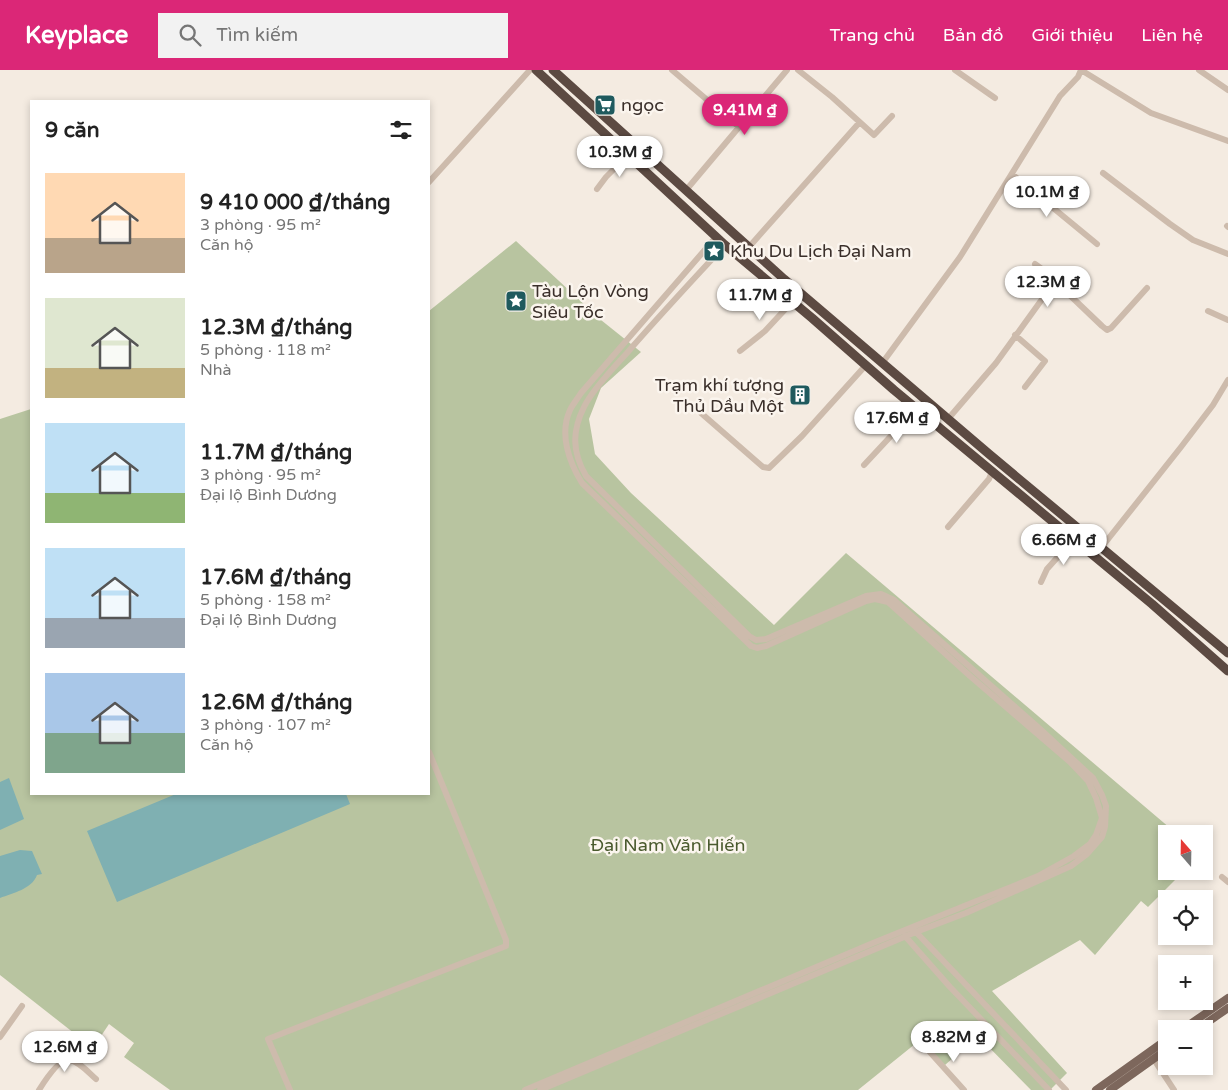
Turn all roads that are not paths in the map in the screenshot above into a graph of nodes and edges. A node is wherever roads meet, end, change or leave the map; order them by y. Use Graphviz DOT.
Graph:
graph roads {
  1 [pos="530,70"];
  2 [pos="536,70"];
  3 [pos="553,70"];
  4 [pos="672,70"];
  5 [pos="787,70"];
  6 [pos="798,70"];
  7 [pos="955,70"];
  8 [pos="1081,70"];
  9 [pos="1199,70"];
  10 [pos="1228,90"];
  11 [pos="995,98"];
  12 [pos="892,116"];
  13 [pos="859,123"];
  14 [pos="739,127"];
  15 [pos="1228,141"];
  16 [pos="628,155"];
  17 [pos="1103,173"];
  18 [pos="1012,174"];
  19 [pos="430,181"];
  20 [pos="597,189"];
  21 [pos="687,189"];
  22 [pos="727,227"];
  23 [pos="735,234"];
  24 [pos="716,237"];
  25 [pos="1097,244"];
  26 [pos="725,245"];
  27 [pos="709,246"];
  28 [pos="749,247"];
  29 [pos="718,253"];
  30 [pos="1228,254"];
  31 [pos="1035,264"];
  32 [pos="1055,282"];
  33 [pos="1147,288"];
  34 [pos="792,302"];
  35 [pos="1208,311"];
  36 [pos="1228,320"];
  37 [pos="1015,335"];
  38 [pos="740,350"];
  39 [pos="883,362"];
  40 [pos="866,365"];
  41 [pos="1228,380"];
  42 [pos="1025,387"];
  43 [pos="916,409"];
  44 [pos="701,413"];
  45 [pos="948,419"];
  46 [pos="864,465"];
  47 [pos="992,472"];
  48 [pos="948,527"];
  49 [pos="1073,540"];
  50 [pos="1101,548"];
  51 [pos="1041,582"];
  52 [pos="1228,653"];
  53 [pos="1228,671"];
  54 [pos="430,754"];
  55 [pos="1222,877"];
  56 [pos="1228,882"];
  57 [pos="914,930"];
  58 [pos="901,931"];
  59 [pos="906,937"];
  60 [pos="1228,998"];
  61 [pos="22,1006"];
  62 [pos="1228,1008"];
  63 [pos="1196,1020"];
  64 [pos="1211,1020"];
  65 [pos="0,1037"];
  66 [pos="1158,1046"];
  67 [pos="928,1050"];
  68 [pos="1158,1055"];
  69 [pos="1153,1058"];
  70 [pos="96,1079"];
  71 [pos="38,1090"];
  72 [pos="290,1090"];
  73 [pos="525,1090"];
  74 [pos="540,1090"];
  75 [pos="964,1090"];
  76 [pos="1049,1090"];
  77 [pos="1066,1090"];
  78 [pos="1096,1090"];
  79 [pos="1110,1090"];
  80 [pos="1174,1090"];
  1 -- 19 [label="street"];
  2 -- 16 [label="highway"];
  3 -- 21 [label="highway"];
  4 -- 14 [label="street"];
  5 -- 14 [label="street"];
  6 -- 13 [label="street"];
  7 -- 11 [label="street"];
  8 -- 15 [label="street"];
  8 -- 18 [label="street"];
  9 -- 10 [label="street"];
  12 -- 13 [label="street"];
  13 -- 28 [label="street"];
  14 -- 21 [label="street"];
  16 -- 20 [label="street"];
  16 -- 24 [label="highway"];
  17 -- 30 [label="street"];
  18 -- 25 [label="street"];
  18 -- 39 [label="street"];
  21 -- 22 [label="highway"];
  22 -- 23 [label="highway"];
  22 -- 24 [label="highway"];
  23 -- 26 [label="highway"];
  23 -- 28 [label="highway"];
  24 -- 26 [label="highway"];
  24 -- 27 [label="street"];
  26 -- 29 [label="street"];
  26 -- 34 [label="highway"];
  27 -- 29 [label="street"];
  27 -- 57 [label="street"];
  28 -- 39 [label="highway"];
  29 -- 57 [label="street"];
  31 -- 32 [label="street"];
  32 -- 33 [label="street"];
  32 -- 37 [label="street"];
  34 -- 38 [label="street"];
  34 -- 40 [label="highway"];
  35 -- 36 [label="street"];
  37 -- 42 [label="street"];
  37 -- 45 [label="street"];
  39 -- 45 [label="highway"];
  40 -- 43 [label="highway"];
  40 -- 44 [label="street"];
  41 -- 50 [label="street"];
  43 -- 46 [label="street"];
  43 -- 47 [label="highway"];
  45 -- 50 [label="highway"];
  47 -- 48 [label="street"];
  47 -- 49 [label="highway"];
  49 -- 51 [label="street"];
  49 -- 53 [label="highway"];
  50 -- 52 [label="highway"];
  54 -- 72 [label="street"];
  55 -- 56 [label="street"];
  57 -- 58 [label="street"];
  57 -- 59 [label="street"];
  57 -- 77 [label="street"];
  58 -- 59 [label="street"];
  58 -- 73 [label="street"];
  59 -- 74 [label="street"];
  59 -- 76 [label="street"];
  60 -- 63 [label="main road"];
  61 -- 65 [label="street"];
  62 -- 64 [label="main road"];
  66 -- 78 [label="main road"];
  67 -- 75 [label="street"];
  68 -- 69 [label="main road"];
  69 -- 79 [label="main road"];
  69 -- 80 [label="street"];
  70 -- 71 [label="street"];
}
